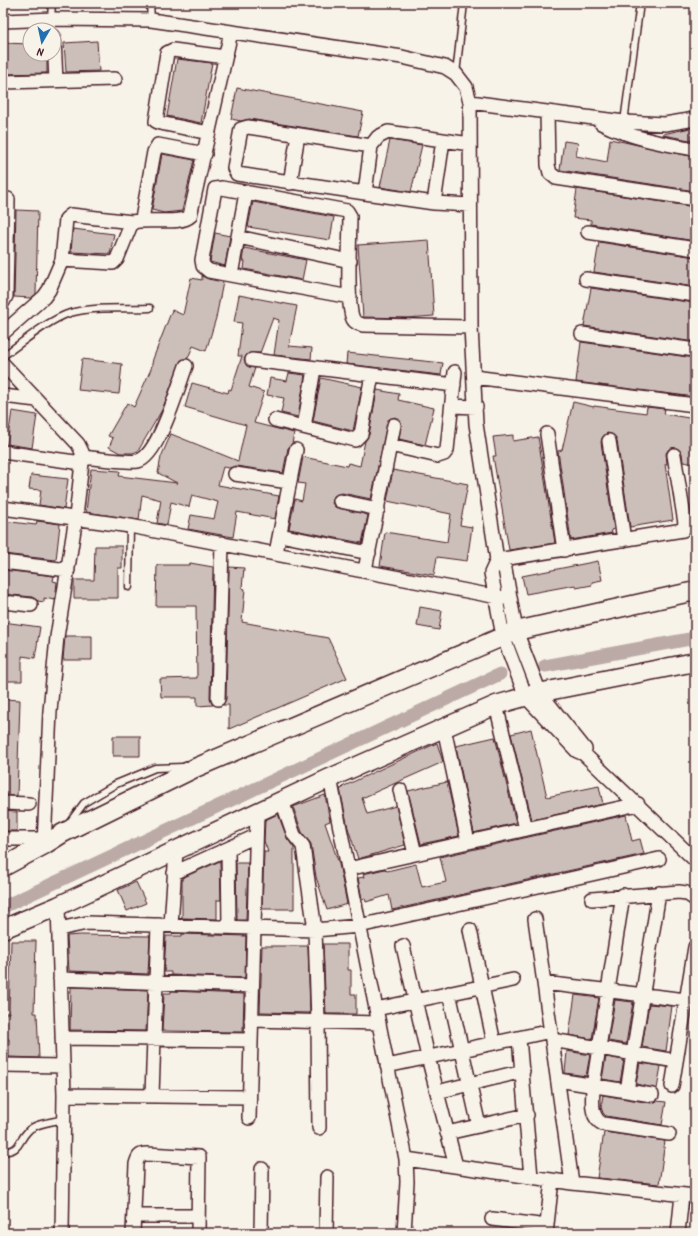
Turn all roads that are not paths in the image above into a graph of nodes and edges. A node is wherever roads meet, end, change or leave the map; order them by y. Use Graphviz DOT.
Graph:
graph roads {
  1 [pos="52,3"];
  2 [pos="150,3"];
  3 [pos="464,3"];
  4 [pos="629,3"];
  5 [pos="640,4"];
  6 [pos="51,19"];
  7 [pos="151,20"];
  8 [pos="3,21"];
  9 [pos="230,32"];
  10 [pos="225,58"];
  11 [pos="55,62"];
  12 [pos="456,74"];
  13 [pos="115,79"];
  14 [pos="56,81"];
  15 [pos="3,82"];
  16 [pos="470,102"];
  17 [pos="547,112"];
  18 [pos="590,118"];
  19 [pos="695,119"];
  20 [pos="624,122"];
  21 [pos="209,133"];
  22 [pos="298,135"];
  23 [pos="443,140"];
  24 [pos="470,144"];
  25 [pos="371,146"];
  26 [pos="695,149"];
  27 [pos="205,154"];
  28 [pos="290,183"];
  29 [pos="246,193"];
  30 [pos="364,193"];
  31 [pos="8,199"];
  32 [pos="695,199"];
  33 [pos="434,203"];
  34 [pos="470,205"];
  35 [pos="137,221"];
  36 [pos="588,232"];
  37 [pos="238,237"];
  38 [pos="695,248"];
  39 [pos="62,260"];
  40 [pos="350,261"];
  41 [pos="231,275"];
  42 [pos="586,279"];
  43 [pos="695,295"];
  44 [pos="350,297"];
  45 [pos="3,302"];
  46 [pos="150,308"];
  47 [pos="471,327"];
  48 [pos="3,333"];
  49 [pos="582,334"];
  50 [pos="695,350"];
  51 [pos="3,356"];
  52 [pos="252,360"];
  53 [pos="3,364"];
  54 [pos="186,366"];
  55 [pos="314,369"];
  56 [pos="372,375"];
  57 [pos="474,377"];
  58 [pos="3,396"];
  59 [pos="37,400"];
  60 [pos="695,405"];
  61 [pos="452,406"];
  62 [pos="476,407"];
  63 [pos="275,420"];
  64 [pos="394,425"];
  65 [pos="304,427"];
  66 [pos="547,434"];
  67 [pos="610,441"];
  68 [pos="390,445"];
  69 [pos="296,450"];
  70 [pos="3,452"];
  71 [pos="674,456"];
  72 [pos="82,460"];
  73 [pos="235,474"];
  74 [pos="289,482"];
  75 [pos="340,501"];
  76 [pos="3,508"];
  77 [pos="378,509"];
  78 [pos="76,517"];
  79 [pos="130,526"];
  80 [pos="280,535"];
  81 [pos="624,540"];
  82 [pos="222,543"];
  83 [pos="564,550"];
  84 [pos="369,552"];
  85 [pos="276,553"];
  86 [pos="497,560"];
  87 [pos="3,562"];
  88 [pos="68,570"];
  89 [pos="365,570"];
  90 [pos="129,587"];
  91 [pos="695,591"];
  92 [pos="495,595"];
  93 [pos="510,601"];
  94 [pos="3,602"];
  95 [pos="31,606"];
  96 [pos="510,633"];
  97 [pos="695,662"];
  98 [pos="533,695"];
  99 [pos="218,699"];
  100 [pos="496,705"];
  101 [pos="444,728"];
  102 [pos="330,778"];
  103 [pos="400,790"];
  104 [pos="282,800"];
  105 [pos="3,804"];
  106 [pos="29,804"];
  107 [pos="638,804"];
  108 [pos="257,813"];
  109 [pos="526,829"];
  110 [pos="256,836"];
  111 [pos="3,839"];
  112 [pos="44,842"];
  113 [pos="468,842"];
  114 [pos="228,849"];
  115 [pos="176,851"];
  116 [pos="415,854"];
  117 [pos="659,859"];
  118 [pos="695,860"];
  119 [pos="3,867"];
  120 [pos="348,869"];
  121 [pos="174,873"];
  122 [pos="659,893"];
  123 [pos="623,895"];
  124 [pos="592,899"];
  125 [pos="695,899"];
  126 [pos="58,906"];
  127 [pos="535,919"];
  128 [pos="158,925"];
  129 [pos="171,925"];
  130 [pos="359,926"];
  131 [pos="229,927"];
  132 [pos="254,927"];
  133 [pos="3,929"];
  134 [pos="59,929"];
  135 [pos="315,930"];
  136 [pos="470,930"];
  137 [pos="403,946"];
  138 [pos="695,947"];
  139 [pos="60,979"];
  140 [pos="513,980"];
  141 [pos="156,982"];
  142 [pos="544,983"];
  143 [pos="252,986"];
  144 [pos="482,986"];
  145 [pos="608,991"];
  146 [pos="449,993"];
  147 [pos="642,995"];
  148 [pos="416,1000"];
  149 [pos="686,1000"];
  150 [pos="376,1009"];
  151 [pos="251,1020"];
  152 [pos="318,1021"];
  153 [pos="379,1023"];
  154 [pos="551,1035"];
  155 [pos="62,1038"];
  156 [pos="519,1038"];
  157 [pos="154,1039"];
  158 [pos="251,1040"];
  159 [pos="494,1043"];
  160 [pos="598,1048"];
  161 [pos="462,1050"];
  162 [pos="633,1054"];
  163 [pos="428,1057"];
  164 [pos="676,1061"];
  165 [pos="3,1065"];
  166 [pos="63,1066"];
  167 [pos="388,1066"];
  168 [pos="522,1071"];
  169 [pos="558,1080"];
  170 [pos="470,1084"];
  171 [pos="593,1086"];
  172 [pos="672,1086"];
  173 [pos="627,1091"];
  174 [pos="437,1092"];
  175 [pos="64,1094"];
  176 [pos="152,1095"];
  177 [pos="652,1095"];
  178 [pos="249,1097"];
  179 [pos="527,1115"];
  180 [pos="249,1118"];
  181 [pos="64,1119"];
  182 [pos="479,1126"];
  183 [pos="319,1128"];
  184 [pos="447,1133"];
  185 [pos="669,1134"];
  186 [pos="3,1152"];
  187 [pos="406,1159"];
  188 [pos="456,1166"];
  189 [pos="262,1169"];
  190 [pos="328,1177"];
  191 [pos="531,1177"];
  192 [pos="552,1180"];
  193 [pos="572,1182"];
  194 [pos="689,1196"];
  195 [pos="134,1216"];
  196 [pos="198,1216"];
  197 [pos="492,1219"];
  198 [pos="546,1229"];
  199 [pos="62,1233"];
  200 [pos="133,1233"];
  201 [pos="198,1233"];
  202 [pos="261,1233"];
  203 [pos="326,1233"];
  204 [pos="404,1233"];
  205 [pos="678,1233"];
  1 -- 6 [label="lane"];
  2 -- 7 [label="lane"];
  3 -- 12 [label="lane"];
  4 -- 5 [label="lane"];
  5 -- 20 [label="lane"];
  6 -- 7 [label="street"];
  6 -- 8 [label="street"];
  7 -- 9 [label="street"];
  9 -- 10 [label="street"];
  9 -- 12 [label="street"];
  10 -- 21 [label="street"];
  10 -- 21 [label="street"];
  11 -- 14 [label="street"];
  12 -- 16 [label="street"];
  13 -- 14 [label="street"];
  14 -- 15 [label="street"];
  16 -- 17 [label="street"];
  16 -- 24 [label="street"];
  17 -- 18 [label="street"];
  17 -- 32 [label="street"];
  18 -- 20 [label="street"];
  18 -- 26 [label="street"];
  19 -- 20 [label="street"];
  21 -- 27 [label="street"];
  22 -- 25 [label="street"];
  22 -- 28 [label="street"];
  22 -- 28 [label="street"];
  23 -- 24 [label="street"];
  23 -- 25 [label="street"];
  23 -- 33 [label="street"];
  24 -- 34 [label="street"];
  25 -- 30 [label="street"];
  27 -- 35 [label="street"];
  27 -- 35 [label="street"];
  28 -- 30 [label="street"];
  29 -- 37 [label="street"];
  29 -- 40 [label="street"];
  29 -- 41 [label="street"];
  30 -- 33 [label="street"];
  31 -- 45 [label="street"];
  33 -- 34 [label="street"];
  34 -- 47 [label="street"];
  35 -- 39 [label="street"];
  35 -- 39 [label="street"];
  36 -- 38 [label="street"];
  37 -- 40 [label="street"];
  37 -- 41 [label="street"];
  39 -- 48 [label="street"];
  40 -- 44 [label="street"];
  41 -- 44 [label="street"];
  42 -- 43 [label="street"];
  44 -- 47 [label="street"];
  46 -- 51 [label="lane"];
  47 -- 57 [label="street"];
  49 -- 50 [label="street"];
  52 -- 55 [label="street"];
  53 -- 59 [label="street"];
  54 -- 72 [label="street"];
  55 -- 56 [label="street"];
  55 -- 65 [label="street"];
  56 -- 61 [label="street"];
  56 -- 65 [label="street"];
  57 -- 60 [label="street"];
  57 -- 62 [label="street"];
  58 -- 59 [label="street"];
  59 -- 72 [label="street"];
  61 -- 62 [label="street"];
  61 -- 68 [label="street"];
  62 -- 86 [label="street"];
  63 -- 65 [label="street"];
  64 -- 68 [label="street"];
  66 -- 83 [label="street"];
  67 -- 81 [label="street"];
  68 -- 77 [label="street"];
  69 -- 74 [label="street"];
  70 -- 72 [label="street"];
  71 -- 81 [label="street"];
  72 -- 78 [label="street"];
  73 -- 74 [label="street"];
  74 -- 80 [label="street"];
  75 -- 77 [label="street"];
  76 -- 78 [label="street"];
  77 -- 84 [label="street"];
  78 -- 79 [label="street"];
  78 -- 88 [label="street"];
  79 -- 82 [label="street"];
  79 -- 90 [label="lane"];
  80 -- 84 [label="street"];
  80 -- 85 [label="street"];
  81 -- 83 [label="street"];
  82 -- 85 [label="street"];
  82 -- 99 [label="street"];
  83 -- 86 [label="street"];
  84 -- 89 [label="street"];
  85 -- 89 [label="street"];
  86 -- 92 [label="street"];
  86 -- 93 [label="street"];
  87 -- 88 [label="street"];
  88 -- 112 [label="street"];
  89 -- 92 [label="street"];
  91 -- 96 [label="main road"];
  92 -- 93 [label="street"];
  92 -- 96 [label="street"];
  93 -- 96 [label="street"];
  94 -- 95 [label="street"];
  96 -- 98 [label="street"];
  96 -- 112 [label="main road"];
  97 -- 98 [label="main road"];
  98 -- 100 [label="main road"];
  98 -- 107 [label="street"];
  100 -- 101 [label="main road"];
  100 -- 109 [label="street"];
  101 -- 102 [label="main road"];
  101 -- 113 [label="street"];
  102 -- 104 [label="main road"];
  102 -- 120 [label="street"];
  103 -- 116 [label="street"];
  104 -- 108 [label="main road"];
  104 -- 135 [label="street"];
  105 -- 106 [label="street"];
  107 -- 109 [label="street"];
  107 -- 118 [label="street"];
  108 -- 110 [label="street"];
  108 -- 115 [label="main road"];
  109 -- 113 [label="street"];
  110 -- 114 [label="street"];
  110 -- 132 [label="street"];
  111 -- 112 [label="street"];
  112 -- 119 [label="main road"];
  113 -- 116 [label="street"];
  114 -- 121 [label="street"];
  114 -- 131 [label="street"];
  115 -- 121 [label="street"];
  115 -- 126 [label="main road"];
  116 -- 120 [label="street"];
  117 -- 130 [label="street"];
  120 -- 130 [label="street"];
  121 -- 129 [label="street"];
  122 -- 123 [label="street"];
  122 -- 125 [label="street"];
  122 -- 147 [label="street"];
  123 -- 124 [label="street"];
  123 -- 145 [label="street"];
  126 -- 133 [label="main road"];
  126 -- 134 [label="street"];
  127 -- 142 [label="street"];
  128 -- 129 [label="street"];
  128 -- 134 [label="street"];
  128 -- 141 [label="street"];
  129 -- 131 [label="street"];
  130 -- 135 [label="street"];
  130 -- 150 [label="street"];
  131 -- 132 [label="street"];
  132 -- 135 [label="street"];
  132 -- 143 [label="street"];
  134 -- 139 [label="street"];
  135 -- 152 [label="street"];
  136 -- 144 [label="street"];
  137 -- 148 [label="street"];
  138 -- 149 [label="street"];
  139 -- 141 [label="street"];
  139 -- 155 [label="street"];
  140 -- 144 [label="street"];
  141 -- 143 [label="street"];
  141 -- 157 [label="street"];
  142 -- 145 [label="street"];
  142 -- 154 [label="street"];
  143 -- 151 [label="street"];
  144 -- 146 [label="street"];
  144 -- 159 [label="street"];
  145 -- 147 [label="street"];
  145 -- 160 [label="street"];
  146 -- 148 [label="street"];
  146 -- 161 [label="street"];
  147 -- 149 [label="street"];
  147 -- 162 [label="street"];
  148 -- 150 [label="street"];
  148 -- 163 [label="street"];
  149 -- 164 [label="street"];
  150 -- 153 [label="street"];
  151 -- 152 [label="street"];
  151 -- 158 [label="street"];
  152 -- 153 [label="street"];
  152 -- 183 [label="street"];
  153 -- 167 [label="street"];
  154 -- 156 [label="street"];
  154 -- 160 [label="street"];
  154 -- 169 [label="street"];
  155 -- 157 [label="street"];
  155 -- 166 [label="street"];
  156 -- 159 [label="street"];
  156 -- 168 [label="street"];
  157 -- 158 [label="street"];
  157 -- 176 [label="street"];
  158 -- 178 [label="street"];
  159 -- 161 [label="street"];
  160 -- 162 [label="street"];
  160 -- 171 [label="street"];
  161 -- 163 [label="street"];
  161 -- 170 [label="street"];
  162 -- 164 [label="street"];
  162 -- 173 [label="street"];
  163 -- 167 [label="street"];
  163 -- 174 [label="street"];
  164 -- 172 [label="street"];
  165 -- 166 [label="street"];
  166 -- 175 [label="street"];
  167 -- 187 [label="street"];
  168 -- 170 [label="street"];
  168 -- 179 [label="street"];
  169 -- 171 [label="street"];
  169 -- 193 [label="street"];
  170 -- 174 [label="street"];
  170 -- 182 [label="street"];
  171 -- 173 [label="street"];
  171 -- 185 [label="street"];
  173 -- 177 [label="street"];
  174 -- 184 [label="street"];
  175 -- 176 [label="street"];
  175 -- 181 [label="street"];
  176 -- 178 [label="street"];
  178 -- 180 [label="street"];
  179 -- 182 [label="street"];
  179 -- 191 [label="street"];
  181 -- 186 [label="lane"];
  181 -- 199 [label="street"];
  182 -- 184 [label="street"];
  184 -- 188 [label="street"];
  187 -- 188 [label="street"];
  187 -- 204 [label="street"];
  188 -- 191 [label="street"];
  189 -- 202 [label="street"];
  190 -- 203 [label="street"];
  191 -- 192 [label="street"];
  192 -- 193 [label="street"];
  192 -- 198 [label="street"];
  193 -- 194 [label="street"];
  194 -- 205 [label="street"];
  195 -- 196 [label="street"];
  195 -- 196 [label="street"];
  195 -- 200 [label="street"];
  196 -- 201 [label="street"];
  197 -- 198 [label="street"];
}
